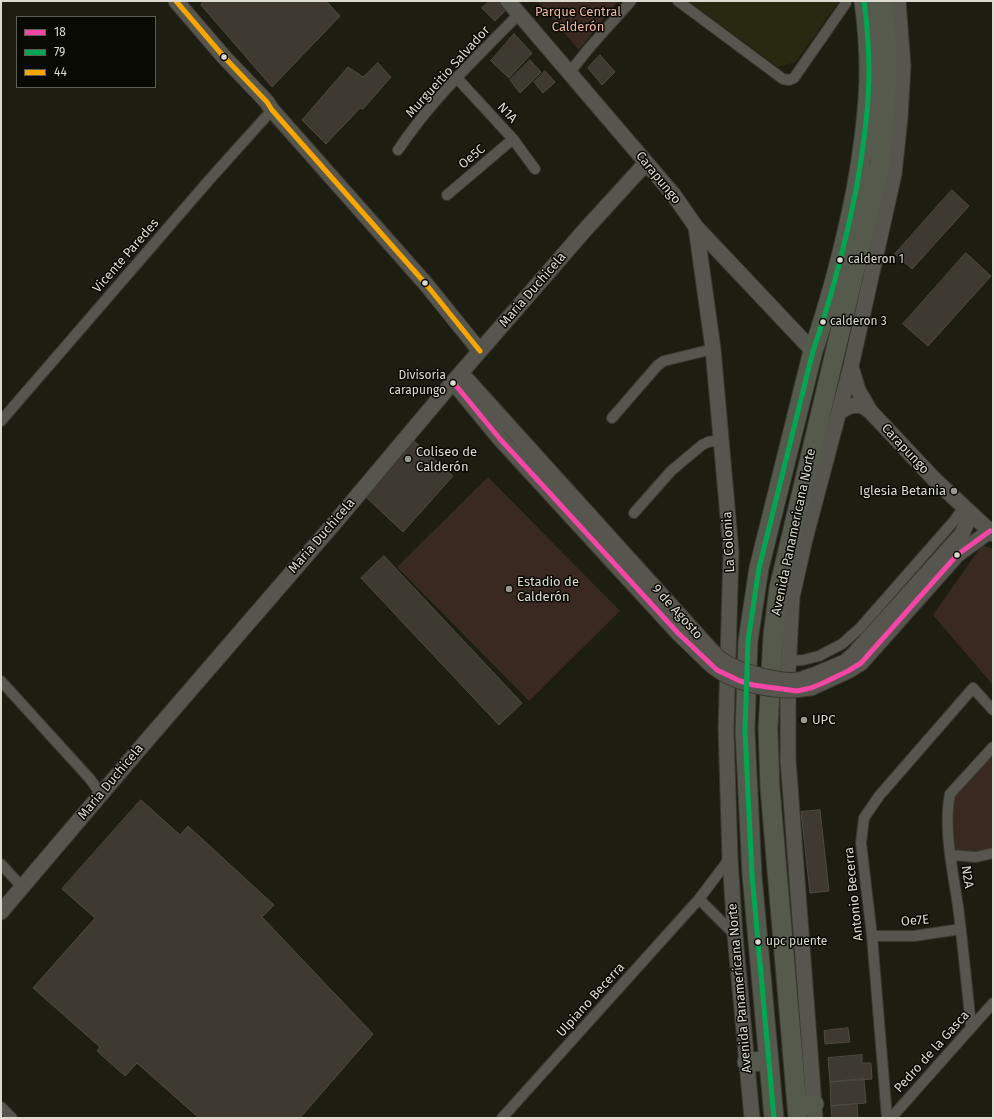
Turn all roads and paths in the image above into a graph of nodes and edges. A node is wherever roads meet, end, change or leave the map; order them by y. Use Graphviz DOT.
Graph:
graph roads {
  1 [pos="176,1"];
  2 [pos="508,1"];
  3 [pos="631,1"];
  4 [pos="678,1"];
  5 [pos="882,1"];
  6 [pos="898,1"];
  7 [pos="855,2"];
  8 [pos="519,14"];
  9 [pos="569,73"];
  10 [pos="456,77"];
  11 [pos="272,110"];
  12 [pos="514,139"];
  13 [pos="398,150"];
  14 [pos="646,163"];
  15 [pos="535,169"];
  16 [pos="447,195"];
  17 [pos="696,227"];
  18 [pos="713,349"];
  19 [pos="480,351"];
  20 [pos="813,351"];
  21 [pos="851,366"];
  22 [pos="457,377"];
  23 [pos="839,412"];
  24 [pos="870,412"];
  25 [pos="612,418"];
  26 [pos="1,421"];
  27 [pos="721,440"];
  28 [pos="965,509"];
  29 [pos="634,513"];
  30 [pos="991,532"];
  31 [pos="789,661"];
  32 [pos="1,681"];
  33 [pos="812,681"];
  34 [pos="993,710"];
  35 [pos="993,747"];
  36 [pos="101,794"];
  37 [pos="993,853"];
  38 [pos="951,855"];
  39 [pos="730,858"];
  40 [pos="1,864"];
  41 [pos="22,887"];
  42 [pos="699,899"];
  43 [pos="1,912"];
  44 [pos="961,929"];
  45 [pos="735,935"];
  46 [pos="872,936"];
  47 [pos="993,1003"];
  48 [pos="971,1027"];
  49 [pos="770,1061"];
  50 [pos="747,1062"];
  51 [pos="1,1107"];
  52 [pos="806,1112"];
  53 [pos="12,1118"];
  54 [pos="502,1118"];
  55 [pos="752,1118"];
  56 [pos="774,1118"];
  57 [pos="887,1118"];
  58 [pos="891,1118"];
  1 -- 11 [label="main road"];
  2 -- 8 [label="main road, Carapungo"];
  3 -- 9 [label="street"];
  4 -- 7 [label="street"];
  5 -- 52 [label="highway, Avenida Panamericana Norte"];
  6 -- 21 [label="main road, Avenida Panamericana Norte"];
  7 -- 20 [label="highway, Avenida Panamericana Norte"];
  8 -- 9 [label="main road, Carapungo"];
  8 -- 10 [label="street, Murgueitio Salvador"];
  9 -- 14 [label="main road, Carapungo"];
  10 -- 12 [label="street, N1A"];
  10 -- 13 [label="street, Murgueitio Salvador"];
  11 -- 19 [label="main road"];
  11 -- 26 [label="street, Vicente Paredes"];
  12 -- 15 [label="street, N1A"];
  12 -- 16 [label="street, Oe5C"];
  14 -- 17 [label="main road, Carapungo"];
  14 -- 19 [label="main road, Maria Duchicela"];
  17 -- 18 [label="main road, La Colonia"];
  17 -- 20 [label="main road, Carapungo"];
  18 -- 25 [label="street"];
  18 -- 27 [label="main road, La Colonia"];
  19 -- 22 [label="main road, Maria Duchicela"];
  20 -- 49 [label="highway, Avenida Panamericana Norte"];
  21 -- 23 [label="main road, Avenida Panamericana Norte"];
  21 -- 24 [label="main road, Carapungo"];
  22 -- 33 [label="main road, 9 de Agosto, bridge"];
  22 -- 36 [label="main road, Maria Duchicela"];
  23 -- 24 [label="main road, Carapungo"];
  23 -- 31 [label="main road, Avenida Panamericana Norte"];
  24 -- 28 [label="main road, Carapungo"];
  27 -- 29 [label="street"];
  27 -- 39 [label="main road, La Colonia"];
  28 -- 30 [label="main road, Carapungo"];
  28 -- 31 [label="street"];
  28 -- 33 [label="main road, 9 de Agosto"];
  30 -- 33 [label="main road, 9 de Agosto"];
  31 -- 52 [label="main road, Avenida Panamericana Norte"];
  32 -- 36 [label="street"];
  34 -- 46 [label="street, Antonio Becerra"];
  35 -- 38 [label="street, N2A"];
  36 -- 41 [label="main road, Maria Duchicela"];
  37 -- 38 [label="street"];
  38 -- 44 [label="street, N2A"];
  39 -- 42 [label="street, Ulpiano Becerra"];
  39 -- 45 [label="main road, Avenida Panamericana Norte"];
  40 -- 41 [label="street"];
  41 -- 43 [label="main road, Maria Duchicela"];
  42 -- 45 [label="street"];
  42 -- 54 [label="street, Ulpiano Becerra"];
  44 -- 46 [label="street, Oe7E"];
  44 -- 48 [label="street, N2A"];
  45 -- 50 [label="main road, Avenida Panamericana Norte"];
  46 -- 57 [label="street, Antonio Becerra"];
  47 -- 48 [label="street, Pedro de la Gasca"];
  48 -- 58 [label="street, Pedro de la Gasca"];
  49 -- 50 [label="highway"];
  49 -- 56 [label="highway, Avenida Panamericana Norte"];
  50 -- 55 [label="main road, Avenida Panamericana Norte"];
  51 -- 53 [label="street"];
}
